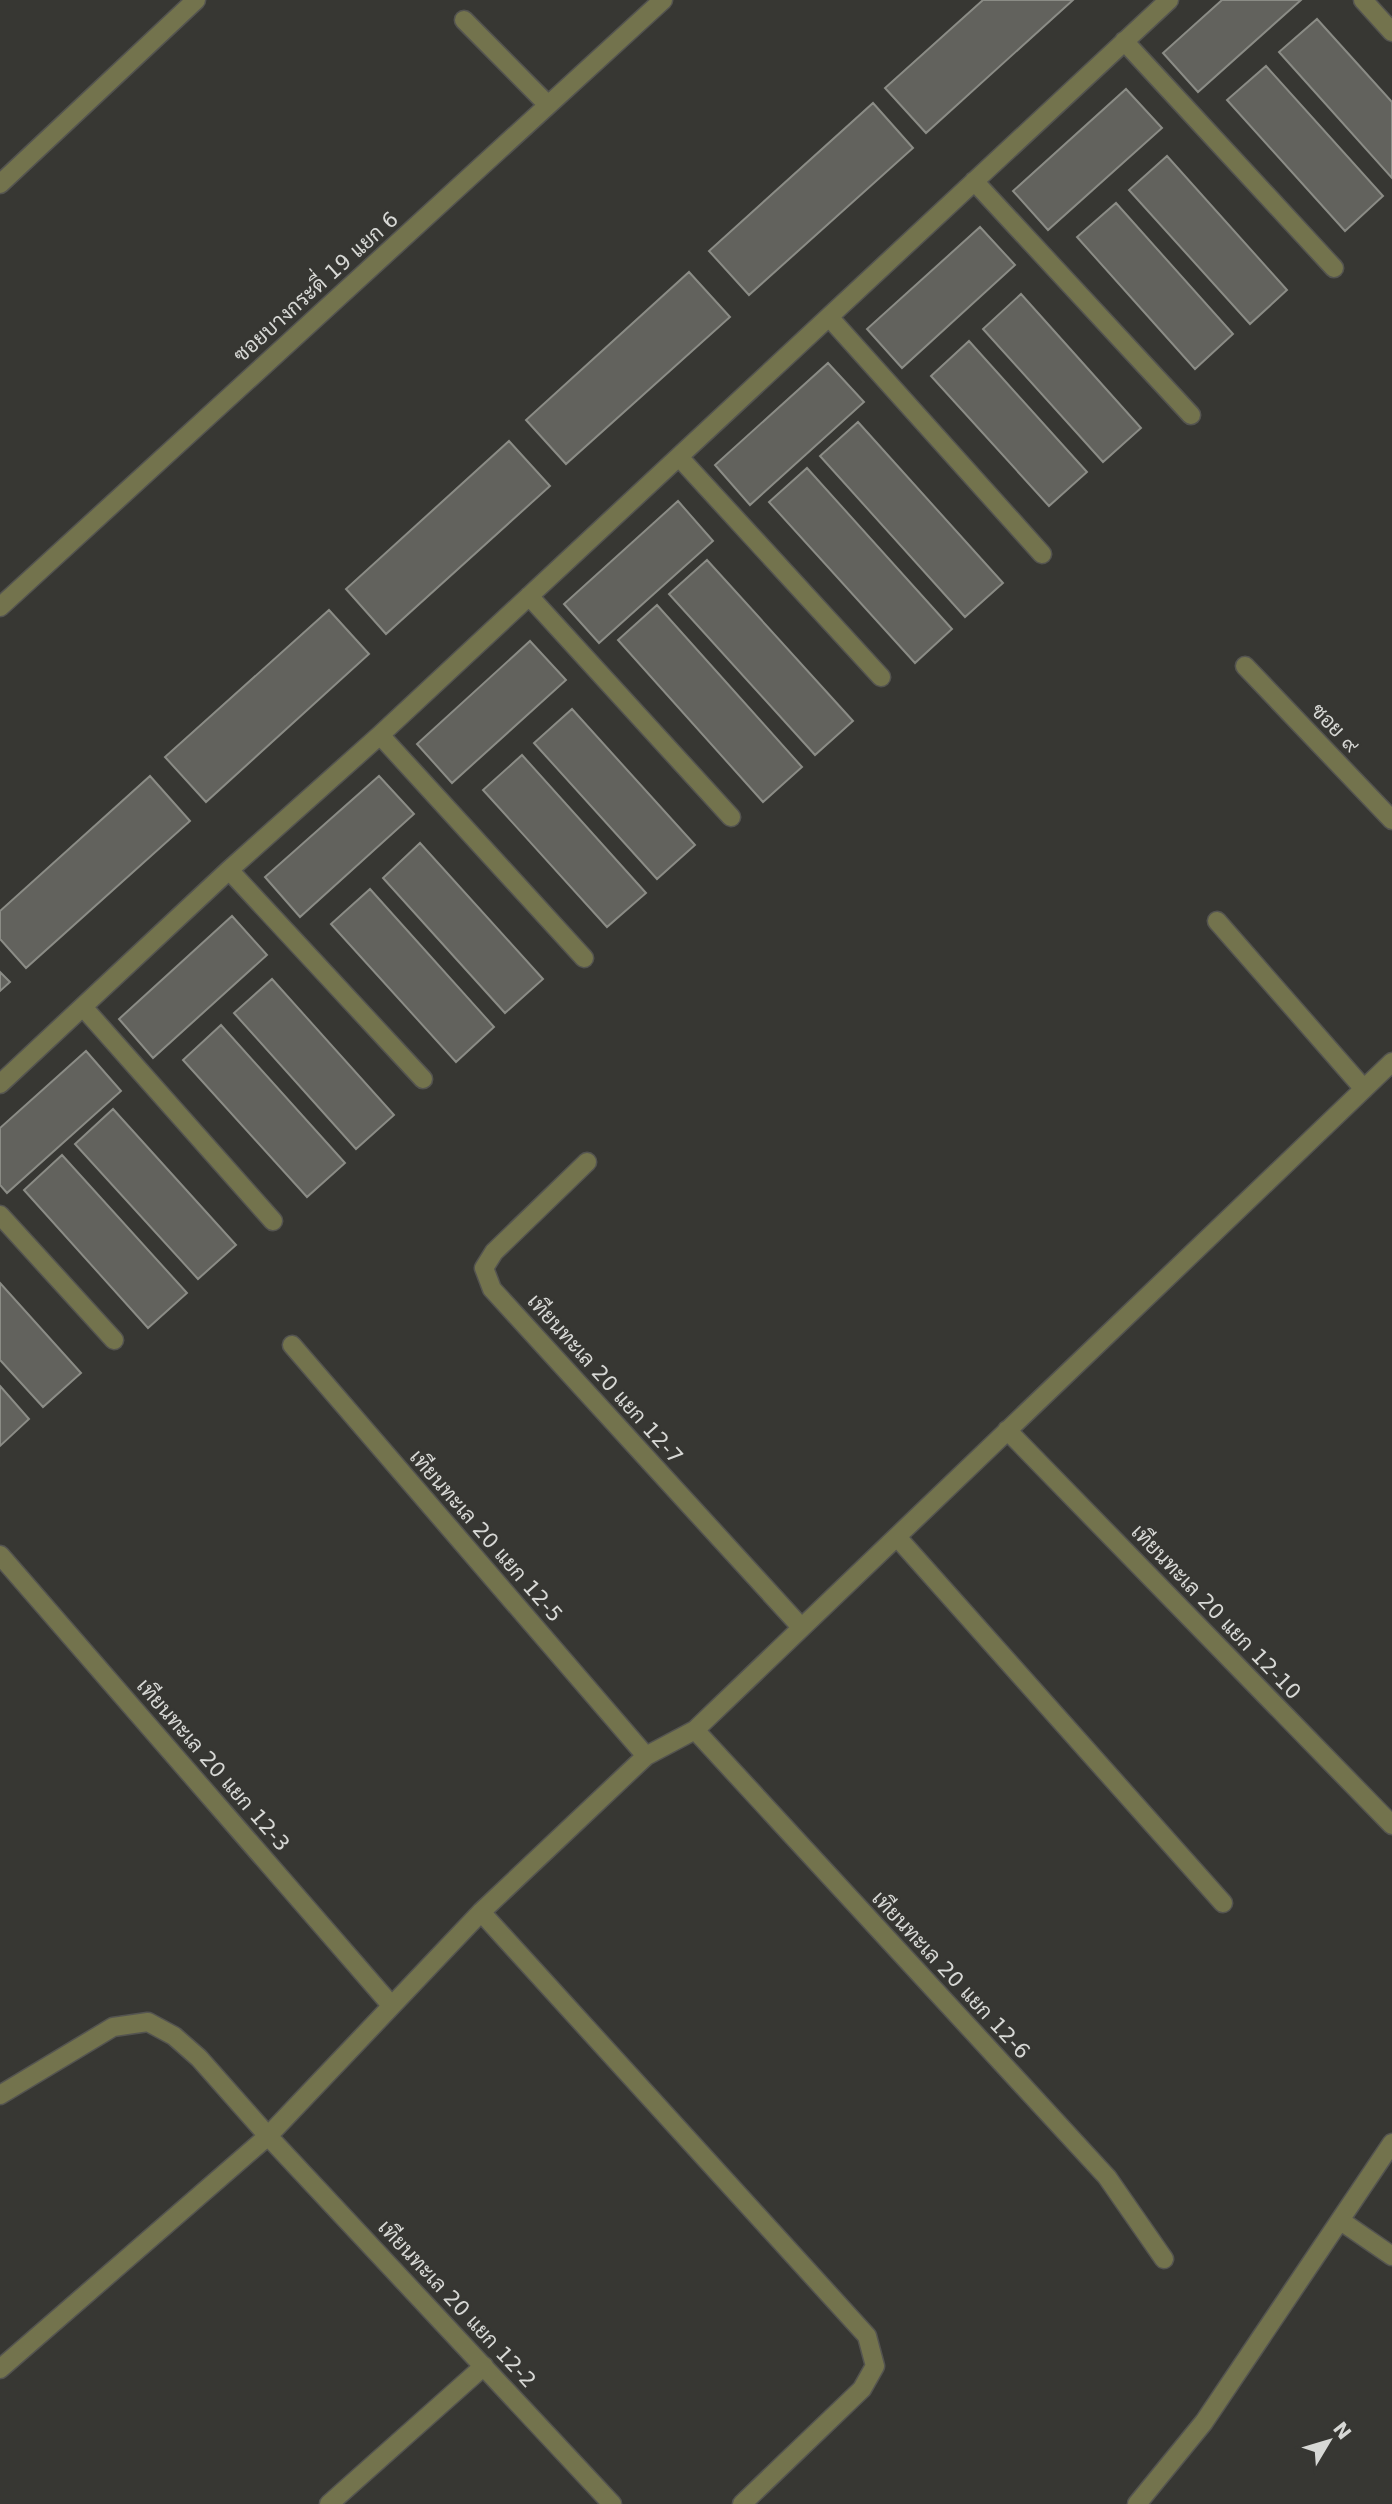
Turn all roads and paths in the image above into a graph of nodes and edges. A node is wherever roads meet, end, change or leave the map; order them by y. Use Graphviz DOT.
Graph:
graph roads {
  1 [pos="196,0"];
  2 [pos="663,0"];
  3 [pos="1168,0"];
  4 [pos="1363,0"];
  5 [pos="464,20"];
  6 [pos="1392,32"];
  7 [pos="1124,41"];
  8 [pos="548,105"];
  9 [pos="974,181"];
  10 [pos="0,184"];
  11 [pos="1334,268"];
  12 [pos="829,317"];
  13 [pos="1191,415"];
  14 [pos="679,457"];
  15 [pos="1042,554"];
  16 [pos="529,596"];
  17 [pos="0,607"];
  18 [pos="1245,666"];
  19 [pos="881,677"];
  20 [pos="380,735"];
  21 [pos="731,817"];
  22 [pos="1392,820"];
  23 [pos="229,870"];
  24 [pos="1217,921"];
  25 [pos="584,958"];
  26 [pos="83,1007"];
  27 [pos="1392,1062"];
  28 [pos="423,1079"];
  29 [pos="0,1084"];
  30 [pos="1364,1089"];
  31 [pos="587,1162"];
  32 [pos="0,1215"];
  33 [pos="273,1221"];
  34 [pos="114,1340"];
  35 [pos="292,1345"];
  36 [pos="1007,1430"];
  37 [pos="897,1537"];
  38 [pos="0,1555"];
  39 [pos="801,1627"];
  40 [pos="695,1730"];
  41 [pos="646,1756"];
  42 [pos="1392,1825"];
  43 [pos="1223,1903"];
  44 [pos="481,1912"];
  45 [pos="391,2005"];
  46 [pos="0,2095"];
  47 [pos="268,2136"];
  48 [pos="1392,2143"];
  49 [pos="1341,2221"];
  50 [pos="1392,2256"];
  51 [pos="1164,2259"];
  52 [pos="484,2366"];
  53 [pos="0,2369"];
  54 [pos="329,2504"];
  55 [pos="612,2504"];
  56 [pos="743,2504"];
  57 [pos="1137,2504"];
  1 -- 10 [label="street"];
  2 -- 8 [label="street, ซอยบางกระดี่ 19 แยก 6"];
  3 -- 7 [label="street"];
  4 -- 6 [label="street"];
  5 -- 8 [label="street"];
  7 -- 9 [label="street"];
  7 -- 11 [label="street"];
  8 -- 17 [label="street, ซอยบางกระดี่ 19 แยก 6"];
  9 -- 12 [label="street"];
  9 -- 13 [label="street"];
  12 -- 14 [label="street"];
  12 -- 15 [label="street"];
  14 -- 16 [label="street"];
  14 -- 19 [label="street"];
  16 -- 20 [label="street"];
  16 -- 21 [label="street"];
  18 -- 22 [label="street, ซอย ๙"];
  20 -- 23 [label="street"];
  20 -- 25 [label="street"];
  23 -- 26 [label="street"];
  23 -- 28 [label="street"];
  24 -- 30 [label="street"];
  26 -- 29 [label="street"];
  26 -- 33 [label="street"];
  27 -- 30 [label="street"];
  30 -- 36 [label="street"];
  31 -- 39 [label="street, เทียนทะเล 20 แยก 12-7"];
  32 -- 34 [label="street"];
  35 -- 41 [label="street, เทียนทะเล 20 แยก 12-5"];
  36 -- 37 [label="street"];
  36 -- 42 [label="street, เทียนทะเล 20 แยก 12-10"];
  37 -- 39 [label="street"];
  37 -- 43 [label="street"];
  38 -- 45 [label="street, เทียนทะเล 20 แยก 12-3"];
  39 -- 40 [label="street"];
  40 -- 41 [label="street"];
  40 -- 51 [label="street, เทียนทะเล 20 แยก 12-6"];
  41 -- 44 [label="street"];
  44 -- 45 [label="street"];
  44 -- 56 [label="street"];
  45 -- 47 [label="street"];
  46 -- 47 [label="street, เทียนทะเล 20 แยก 12-2"];
  47 -- 52 [label="street, เทียนทะเล 20 แยก 12-2"];
  47 -- 53 [label="street"];
  48 -- 49 [label="street"];
  49 -- 50 [label="street"];
  49 -- 57 [label="street"];
  52 -- 54 [label="street"];
  52 -- 55 [label="street, เทียนทะเล 20 แยก 12-2"];
}
